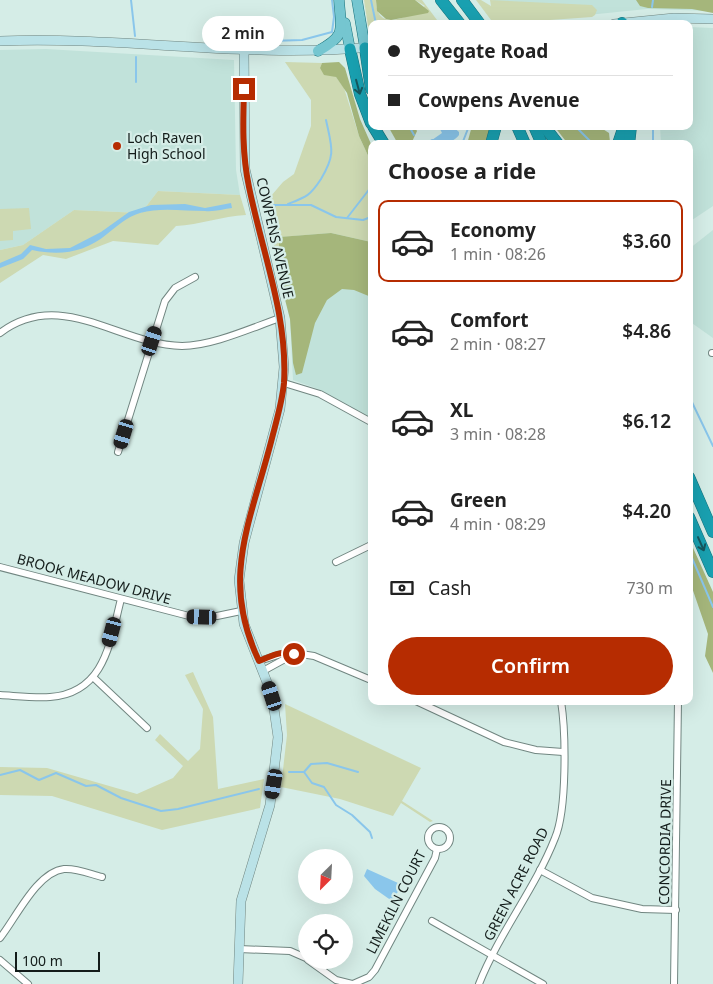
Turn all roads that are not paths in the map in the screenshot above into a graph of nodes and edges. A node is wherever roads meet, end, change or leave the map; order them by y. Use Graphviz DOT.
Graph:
graph roads {
  1 [pos="340,0"];
  2 [pos="357,0"];
  3 [pos="441,0"];
  4 [pos="463,1"];
  5 [pos="360,18"];
  6 [pos="713,19"];
  7 [pos="457,20"];
  8 [pos="477,20"];
  9 [pos="656,20"];
  10 [pos="368,31"];
  11 [pos="0,41"];
  12 [pos="368,47"];
  13 [pos="350,49"];
  14 [pos="244,50"];
  15 [pos="318,51"];
  16 [pos="368,115"];
  17 [pos="547,130"];
  18 [pos="555,140"];
  19 [pos="195,277"];
  20 [pos="280,318"];
  21 [pos="0,333"];
  22 [pos="152,341"];
  23 [pos="284,383"];
  24 [pos="368,420"];
  25 [pos="118,452"];
  26 [pos="693,486"];
  27 [pos="693,526"];
  28 [pos="713,532"];
  29 [pos="368,546"];
  30 [pos="336,562"];
  31 [pos="0,567"];
  32 [pos="713,572"];
  33 [pos="121,600"];
  34 [pos="241,612"];
  35 [pos="294,654"];
  36 [pos="259,661"];
  37 [pos="264,671"];
  38 [pos="94,678"];
  39 [pos="368,679"];
  40 [pos="0,695"];
  41 [pos="425,705"];
  42 [pos="561,705"];
  43 [pos="678,705"];
  44 [pos="147,728"];
  45 [pos="563,752"];
  46 [pos="437,849"];
  47 [pos="540,870"];
  48 [pos="102,877"];
  49 [pos="676,910"];
  50 [pos="432,922"];
  51 [pos="0,938"];
  52 [pos="239,949"];
  53 [pos="298,955"];
  54 [pos="493,956"];
  55 [pos="0,960"];
  56 [pos="321,969"];
  57 [pos="28,984"];
  58 [pos="238,984"];
  59 [pos="353,984"];
  60 [pos="479,984"];
  61 [pos="543,984"];
  62 [pos="674,984"];
  1 -- 13 [label="main road"];
  1 -- 15 [label="main road"];
  2 -- 5 [label="main road"];
  3 -- 7 [label="highway"];
  4 -- 8 [label="highway"];
  5 -- 10 [label="main road"];
  5 -- 12 [label="main road"];
  6 -- 9 [label="street"];
  11 -- 14 [label="street"];
  12 -- 13 [label="street"];
  13 -- 15 [label="street"];
  13 -- 16 [label="highway, one-way"];
  14 -- 15 [label="street"];
  14 -- 20 [label="street, COWPENS AVENUE"];
  17 -- 18 [label="highway"];
  19 -- 22 [label="street"];
  20 -- 22 [label="street"];
  20 -- 23 [label="street, COWPENS AVENUE"];
  21 -- 22 [label="street"];
  22 -- 25 [label="street"];
  23 -- 24 [label="street"];
  23 -- 34 [label="street, COWPENS AVENUE"];
  26 -- 28 [label="highway"];
  27 -- 32 [label="highway, one-way"];
  29 -- 30 [label="street"];
  31 -- 33 [label="street, BROOK MEADOW DRIVE"];
  33 -- 34 [label="street, BROOK MEADOW DRIVE"];
  33 -- 38 [label="street"];
  34 -- 36 [label="street, COWPENS AVENUE"];
  35 -- 36 [label="street"];
  35 -- 37 [label="street"];
  35 -- 39 [label="street"];
  36 -- 37 [label="street, COWPENS AVENUE"];
  37 -- 52 [label="street, COWPENS AVENUE"];
  38 -- 40 [label="street"];
  38 -- 44 [label="street"];
  41 -- 45 [label="street"];
  42 -- 45 [label="street, GREEN ACRE ROAD"];
  43 -- 49 [label="street, CONCORDIA DRIVE"];
  45 -- 47 [label="street, GREEN ACRE ROAD"];
  46 -- 59 [label="street, LIMEKILN COURT"];
  47 -- 49 [label="street"];
  47 -- 54 [label="street, GREEN ACRE ROAD"];
  48 -- 51 [label="street"];
  49 -- 62 [label="street, CONCORDIA DRIVE"];
  50 -- 54 [label="street"];
  52 -- 53 [label="street, LIMEKILN COURT"];
  52 -- 58 [label="street, COWPENS AVENUE"];
  54 -- 60 [label="street, GREEN ACRE ROAD"];
  54 -- 61 [label="street"];
  55 -- 57 [label="street"];
  56 -- 59 [label="street, LIMEKILN COURT"];
}
